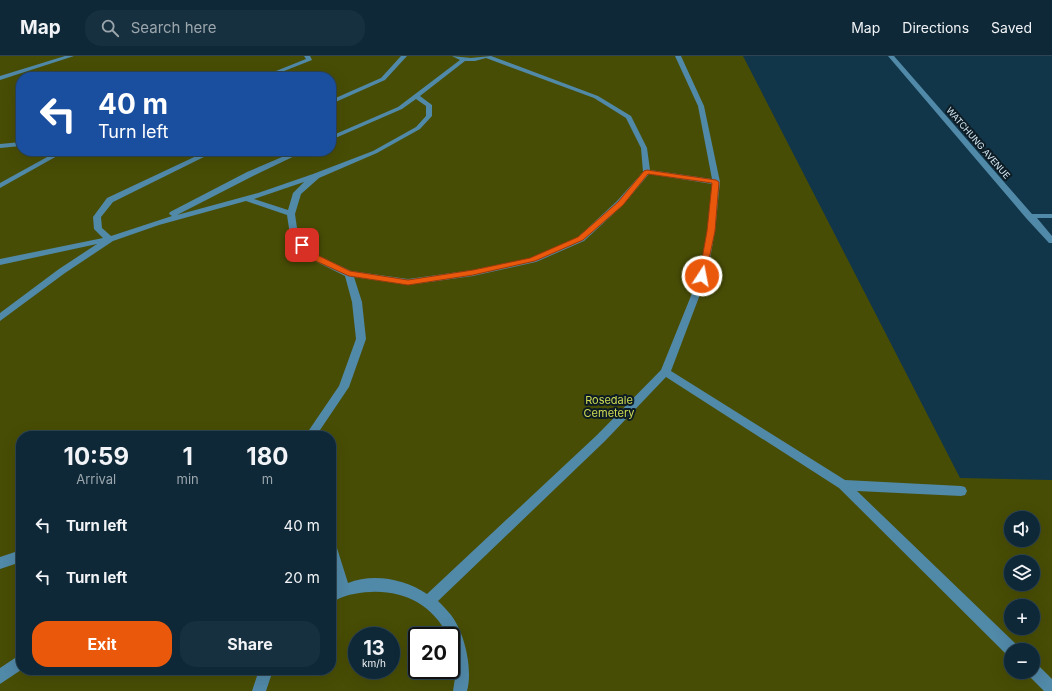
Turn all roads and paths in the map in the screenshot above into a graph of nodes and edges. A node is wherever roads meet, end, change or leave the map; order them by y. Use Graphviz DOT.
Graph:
graph roads {
  1 [pos="70,56"];
  2 [pos="307,56"];
  3 [pos="404,56"];
  4 [pos="455,56"];
  5 [pos="486,56"];
  6 [pos="678,56"];
  7 [pos="891,56"];
  8 [pos="464,59"];
  9 [pos="19,72"];
  10 [pos="277,72"];
  11 [pos="16,73"];
  12 [pos="0,78"];
  13 [pos="416,96"];
  14 [pos="336,100"];
  15 [pos="336,136"];
  16 [pos="16,144"];
  17 [pos="0,146"];
  18 [pos="54,156"];
  19 [pos="201,156"];
  20 [pos="291,156"];
  21 [pos="647,172"];
  22 [pos="316,176"];
  23 [pos="716,182"];
  24 [pos="0,186"];
  25 [pos="246,199"];
  26 [pos="291,214"];
  27 [pos="1029,216"];
  28 [pos="1052,216"];
  29 [pos="156,223"];
  30 [pos="110,239"];
  31 [pos="1052,242"];
  32 [pos="0,262"];
  33 [pos="349,274"];
  34 [pos="0,318"];
  35 [pos="665,372"];
  36 [pos="313,431"];
  37 [pos="843,485"];
  38 [pos="961,491"];
  39 [pos="16,558"];
  40 [pos="0,564"];
  41 [pos="336,565"];
  42 [pos="343,589"];
  43 [pos="336,593"];
  44 [pos="429,601"];
  45 [pos="1005,643"];
  46 [pos="16,665"];
  47 [pos="264,675"];
  48 [pos="0,677"];
  49 [pos="1040,677"];
  50 [pos="1052,689"];
  51 [pos="259,691"];
  52 [pos="460,691"];
  1 -- 9 [label="street"];
  2 -- 10 [label="street"];
  3 -- 14 [label="street"];
  4 -- 8 [label="street"];
  5 -- 8 [label="street"];
  5 -- 21 [label="street"];
  6 -- 23 [label="street"];
  7 -- 27 [label="street, WATCHUNG AVENUE"];
  8 -- 13 [label="street"];
  11 -- 12 [label="street"];
  13 -- 15 [label="street"];
  13 -- 22 [label="street"];
  16 -- 17 [label="street"];
  18 -- 24 [label="street"];
  19 -- 30 [label="street"];
  20 -- 29 [label="street"];
  21 -- 23 [label="street"];
  21 -- 33 [label="street"];
  22 -- 25 [label="street"];
  22 -- 26 [label="street"];
  23 -- 35 [label="street"];
  25 -- 26 [label="street"];
  25 -- 29 [label="street"];
  26 -- 33 [label="street"];
  27 -- 28 [label="street"];
  27 -- 31 [label="street, WATCHUNG AVENUE"];
  29 -- 30 [label="street"];
  30 -- 32 [label="street"];
  30 -- 34 [label="street"];
  33 -- 36 [label="street"];
  35 -- 37 [label="street"];
  35 -- 44 [label="street"];
  37 -- 38 [label="street"];
  37 -- 45 [label="street"];
  39 -- 40 [label="street"];
  41 -- 42 [label="street"];
  42 -- 43 [label="street"];
  42 -- 44 [label="street"];
  44 -- 52 [label="street"];
  46 -- 48 [label="street"];
  47 -- 51 [label="street"];
  49 -- 50 [label="street"];
}
